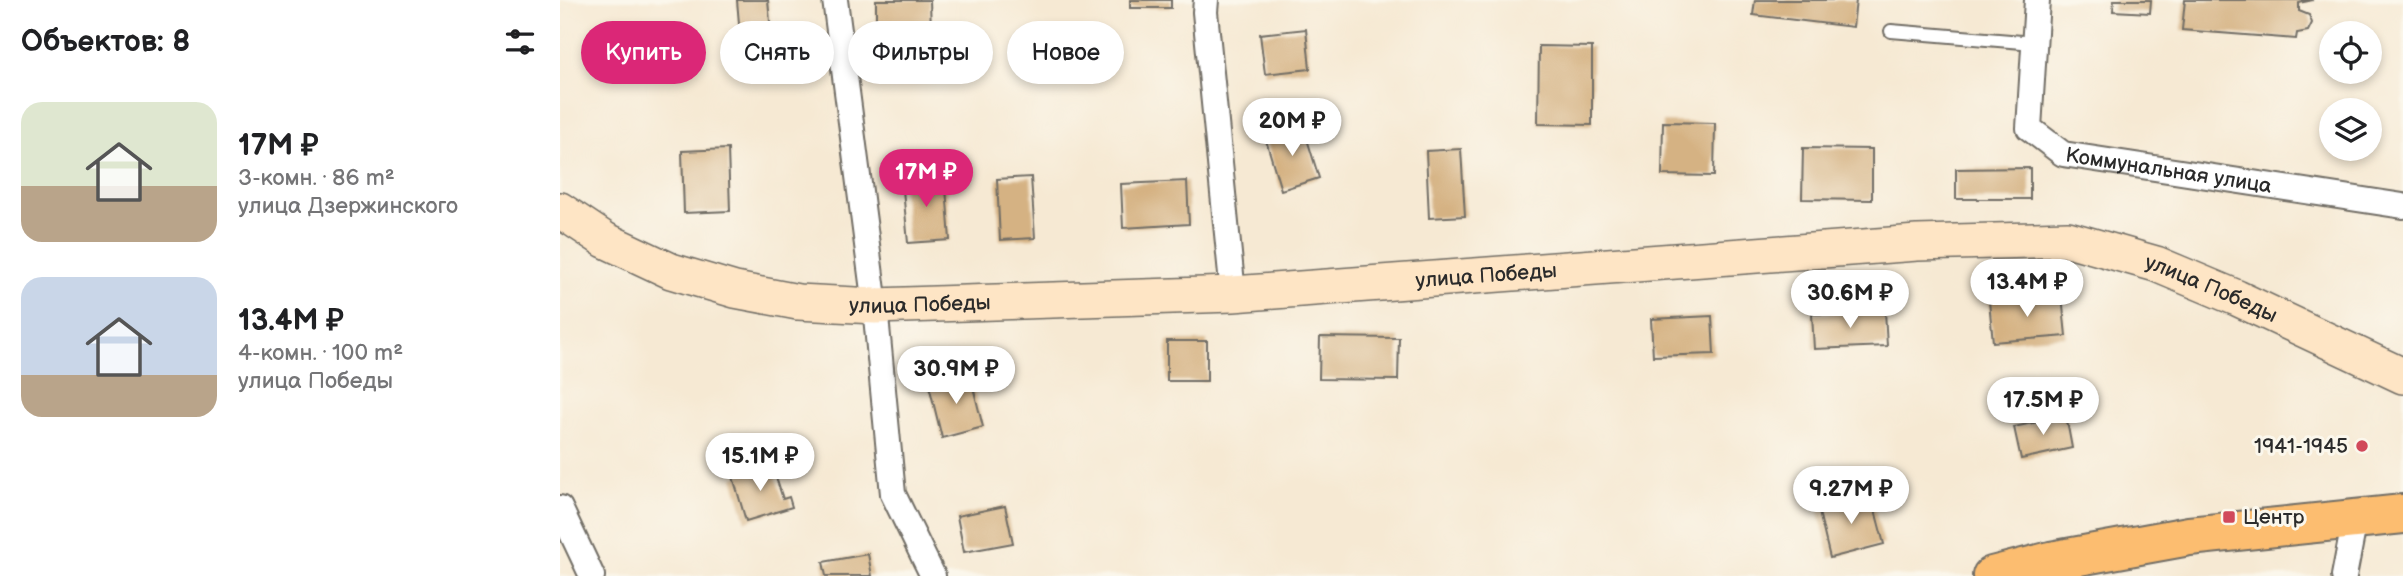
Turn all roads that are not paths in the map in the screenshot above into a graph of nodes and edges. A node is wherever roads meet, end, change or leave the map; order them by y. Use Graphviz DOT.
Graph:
graph roads {
  1 [pos="835,0"];
  2 [pos="1206,0"];
  3 [pos="2037,0"];
  4 [pos="1891,31"];
  5 [pos="2034,43"];
  6 [pos="2403,206"];
  7 [pos="560,209"];
  8 [pos="1233,294"];
  9 [pos="875,306"];
  10 [pos="2403,376"];
  11 [pos="560,508"];
  12 [pos="2403,514"];
  13 [pos="2355,519"];
  14 [pos="592,576"];
  15 [pos="933,576"];
  16 [pos="1992,576"];
  17 [pos="2344,576"];
  1 -- 9 [label="street"];
  2 -- 8 [label="street"];
  3 -- 5 [label="street, Коммунальная улица"];
  4 -- 5 [label="lane"];
  5 -- 6 [label="street, Коммунальная улица"];
  7 -- 9 [label="main road, улица Победы"];
  8 -- 9 [label="main road, улица Победы"];
  8 -- 10 [label="main road, улица Победы"];
  9 -- 15 [label="street"];
  11 -- 14 [label="street"];
  12 -- 13 [label="main road"];
  13 -- 16 [label="main road"];
  13 -- 17 [label="street"];
}
